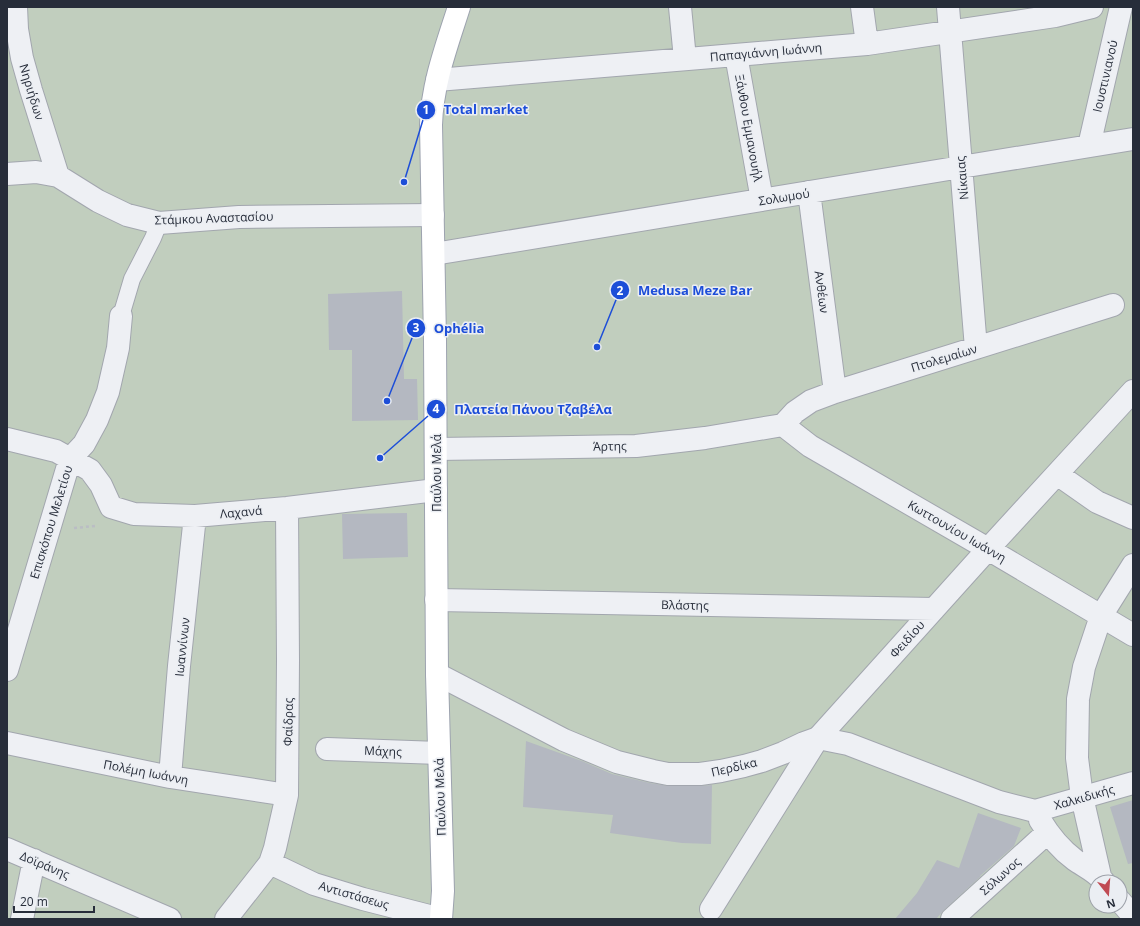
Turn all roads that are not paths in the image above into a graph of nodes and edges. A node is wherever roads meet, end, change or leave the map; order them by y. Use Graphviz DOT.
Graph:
graph roads {
  1 [pos="16,7"];
  2 [pos="459,7"];
  3 [pos="680,7"];
  4 [pos="862,7"];
  5 [pos="948,7"];
  6 [pos="1092,7"];
  7 [pos="1121,7"];
  8 [pos="1055,11"];
  9 [pos="950,31"];
  10 [pos="867,44"];
  11 [pos="736,55"];
  12 [pos="685,59"];
  13 [pos="437,80"];
  14 [pos="1133,139"];
  15 [pos="1089,146"];
  16 [pos="961,167"];
  17 [pos="7,174"];
  18 [pos="58,176"];
  19 [pos="809,192"];
  20 [pos="762,200"];
  21 [pos="433,215"];
  22 [pos="159,222"];
  23 [pos="434,254"];
  24 [pos="1113,305"];
  25 [pos="121,316"];
  26 [pos="976,348"];
  27 [pos="1133,391"];
  28 [pos="835,392"];
  29 [pos="783,425"];
  30 [pos="7,439"];
  31 [pos="436,449"];
  32 [pos="70,459"];
  33 [pos="1057,474"];
  34 [pos="436,490"];
  35 [pos="287,508"];
  36 [pos="195,516"];
  37 [pos="1133,518"];
  38 [pos="988,549"];
  39 [pos="1133,565"];
  40 [pos="436,600"];
  41 [pos="934,609"];
  42 [pos="1101,616"];
  43 [pos="1133,635"];
  44 [pos="7,670"];
  45 [pos="437,674"];
  46 [pos="818,738"];
  47 [pos="7,743"];
  48 [pos="327,749"];
  49 [pos="439,753"];
  50 [pos="170,777"];
  51 [pos="1133,783"];
  52 [pos="287,795"];
  53 [pos="1082,798"];
  54 [pos="1035,811"];
  55 [pos="1048,832"];
  56 [pos="7,849"];
  57 [pos="34,860"];
  58 [pos="270,863"];
  59 [pos="1095,874"];
  60 [pos="1101,874"];
  61 [pos="711,909"];
  62 [pos="22,919"];
  63 [pos="170,919"];
  64 [pos="226,919"];
  65 [pos="441,919"];
  66 [pos="952,919"];
  1 -- 18 [label="street, Νηριήδων"];
  2 -- 13 [label="main road, Παύλου Μελά"];
  3 -- 12 [label="street"];
  4 -- 10 [label="street"];
  5 -- 9 [label="street, Νίκαιας"];
  6 -- 8 [label="street, Παπαγιάννη Ιωάννη"];
  7 -- 15 [label="street, Ιουστινιανού"];
  8 -- 9 [label="street, Παπαγιάννη Ιωάννη"];
  9 -- 10 [label="street, Παπαγιάννη Ιωάννη"];
  9 -- 16 [label="street, Νίκαιας"];
  10 -- 11 [label="street, Παπαγιάννη Ιωάννη"];
  11 -- 12 [label="street, Παπαγιάννη Ιωάννη"];
  11 -- 20 [label="street, Ξάνθου Εμμανουήλ"];
  12 -- 13 [label="street, Παπαγιάννη Ιωάννη"];
  13 -- 21 [label="main road, Παύλου Μελά"];
  14 -- 15 [label="street, Σολωμού"];
  15 -- 16 [label="street, Σολωμού"];
  16 -- 19 [label="street, Σολωμού"];
  16 -- 26 [label="street, Νίκαιας"];
  17 -- 18 [label="street, Στάμκου Αναστασίου"];
  18 -- 22 [label="street, Στάμκου Αναστασίου"];
  19 -- 20 [label="street, Σολωμού"];
  19 -- 28 [label="street, Ανθέων"];
  20 -- 23 [label="street, Σολωμού"];
  21 -- 22 [label="street, Στάμκου Αναστασίου"];
  21 -- 23 [label="main road, Παύλου Μελά"];
  22 -- 25 [label="lane, Επισκόπου Μελετίου"];
  23 -- 31 [label="main road, Παύλου Μελά"];
  24 -- 26 [label="street, Πτολεμαίων"];
  25 -- 32 [label="street, Επισκόπου Μελετίου"];
  26 -- 28 [label="street, Πτολεμαίων"];
  27 -- 33 [label="street, Φειδίου"];
  28 -- 29 [label="street, Πτολεμαίων"];
  29 -- 31 [label="street, Άρτης"];
  29 -- 38 [label="street, Κωττουνίου Ιωάννη"];
  30 -- 32 [label="street, Λαχανά"];
  31 -- 34 [label="main road, Παύλου Μελά"];
  32 -- 36 [label="street, Λαχανά"];
  32 -- 44 [label="street, Επισκόπου Μελετίου"];
  33 -- 37 [label="street"];
  33 -- 38 [label="street, Φειδίου"];
  34 -- 35 [label="street, Λαχανά"];
  34 -- 40 [label="main road, Παύλου Μελά"];
  35 -- 36 [label="street, Λαχανά"];
  35 -- 52 [label="street, Φαίδρας"];
  36 -- 50 [label="street, Ιωαννίνων"];
  38 -- 41 [label="street, Φειδίου"];
  38 -- 42 [label="street, Κωττουνίου Ιωάννη"];
  39 -- 42 [label="street"];
  40 -- 41 [label="street, Βλάστης"];
  40 -- 45 [label="main road, Παύλου Μελά"];
  41 -- 46 [label="street, Φειδίου"];
  42 -- 43 [label="street, Κωττουνίου Ιωάννη"];
  42 -- 53 [label="street"];
  45 -- 46 [label="street, Περδίκα"];
  45 -- 49 [label="main road, Παύλου Μελά"];
  46 -- 54 [label="street"];
  46 -- 61 [label="street, Φειδίου"];
  47 -- 50 [label="street, Πολέμη Ιωάννη"];
  48 -- 49 [label="street, Μάχης"];
  49 -- 65 [label="main road, Παύλου Μελά"];
  50 -- 52 [label="street, Πολέμη Ιωάννη"];
  51 -- 53 [label="street, Χαλκιδικής"];
  52 -- 58 [label="street, Φαίδρας"];
  53 -- 54 [label="street, Χαλκιδικής"];
  53 -- 60 [label="street"];
  54 -- 55 [label="street"];
  55 -- 59 [label="street"];
  55 -- 66 [label="street, Σόλωνος"];
  56 -- 57 [label="street, Δοϊράνης"];
  57 -- 62 [label="street"];
  57 -- 63 [label="street, Δοϊράνης"];
  58 -- 64 [label="street, Φαίδρας"];
  58 -- 65 [label="street, Αντιστάσεως"];
}
